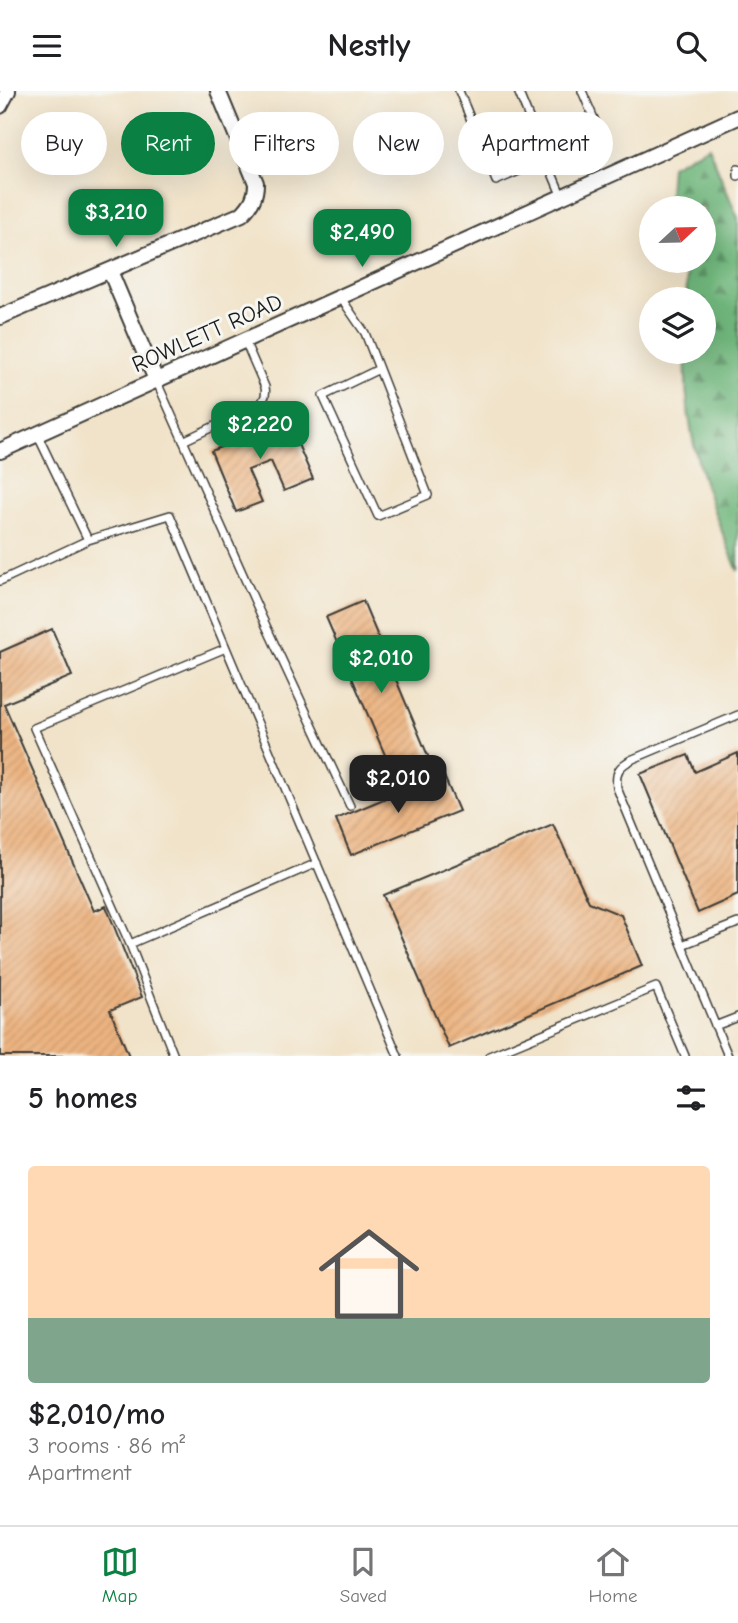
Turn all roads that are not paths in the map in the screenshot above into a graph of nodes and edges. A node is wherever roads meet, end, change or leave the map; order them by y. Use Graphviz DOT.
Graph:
graph roads {
  1 [pos="8,91"];
  2 [pos="218,91"];
  3 [pos="459,91"];
  4 [pos="518,91"];
  5 [pos="582,91"];
  6 [pos="0,106"];
  7 [pos="468,112"];
  8 [pos="527,112"];
  9 [pos="591,112"];
  10 [pos="738,117"];
  11 [pos="738,169"];
  12 [pos="494,175"];
  13 [pos="510,175"];
  14 [pos="553,175"];
  15 [pos="738,176"];
  16 [pos="562,197"];
  17 [pos="110,271"];
  18 [pos="341,297"];
  19 [pos="0,317"];
  20 [pos="245,341"];
  21 [pos="379,369"];
  22 [pos="156,380"];
  23 [pos="37,434"];
  24 [pos="183,441"];
  25 [pos="0,451"];
  26 [pos="88,540"];
  27 [pos="0,581"];
  28 [pos="226,647"];
  29 [pos="738,715"];
  30 [pos="350,806"];
  31 [pos="317,863"];
  32 [pos="738,923"];
  33 [pos="130,944"];
  34 [pos="682,946"];
  35 [pos="738,1017"];
  36 [pos="715,1026"];
  37 [pos="174,1056"];
  38 [pos="398,1056"];
  39 [pos="489,1056"];
  40 [pos="685,1056"];
  41 [pos="728,1056"];
  1 -- 6 [label="street"];
  2 -- 17 [label="street"];
  3 -- 7 [label="lane"];
  4 -- 8 [label="lane"];
  5 -- 9 [label="lane"];
  10 -- 16 [label="street, ROWLETT ROAD"];
  11 -- 15 [label="lane"];
  12 -- 13 [label="lane"];
  14 -- 16 [label="lane"];
  16 -- 18 [label="street, ROWLETT ROAD"];
  17 -- 19 [label="street"];
  17 -- 22 [label="street"];
  18 -- 20 [label="street, ROWLETT ROAD"];
  18 -- 21 [label="lane"];
  20 -- 22 [label="street, ROWLETT ROAD"];
  20 -- 24 [label="lane"];
  21 -- 21 [label="lane"];
  22 -- 23 [label="street, ROWLETT ROAD"];
  22 -- 24 [label="lane"];
  23 -- 25 [label="street, ROWLETT ROAD"];
  23 -- 26 [label="lane"];
  24 -- 30 [label="lane"];
  26 -- 27 [label="lane"];
  26 -- 28 [label="lane"];
  28 -- 31 [label="lane"];
  28 -- 33 [label="lane"];
  29 -- 34 [label="lane"];
  31 -- 33 [label="lane"];
  31 -- 38 [label="lane"];
  32 -- 34 [label="lane"];
  33 -- 37 [label="lane"];
  34 -- 36 [label="lane"];
  35 -- 36 [label="lane"];
  36 -- 41 [label="lane"];
  39 -- 40 [label="lane"];
}
